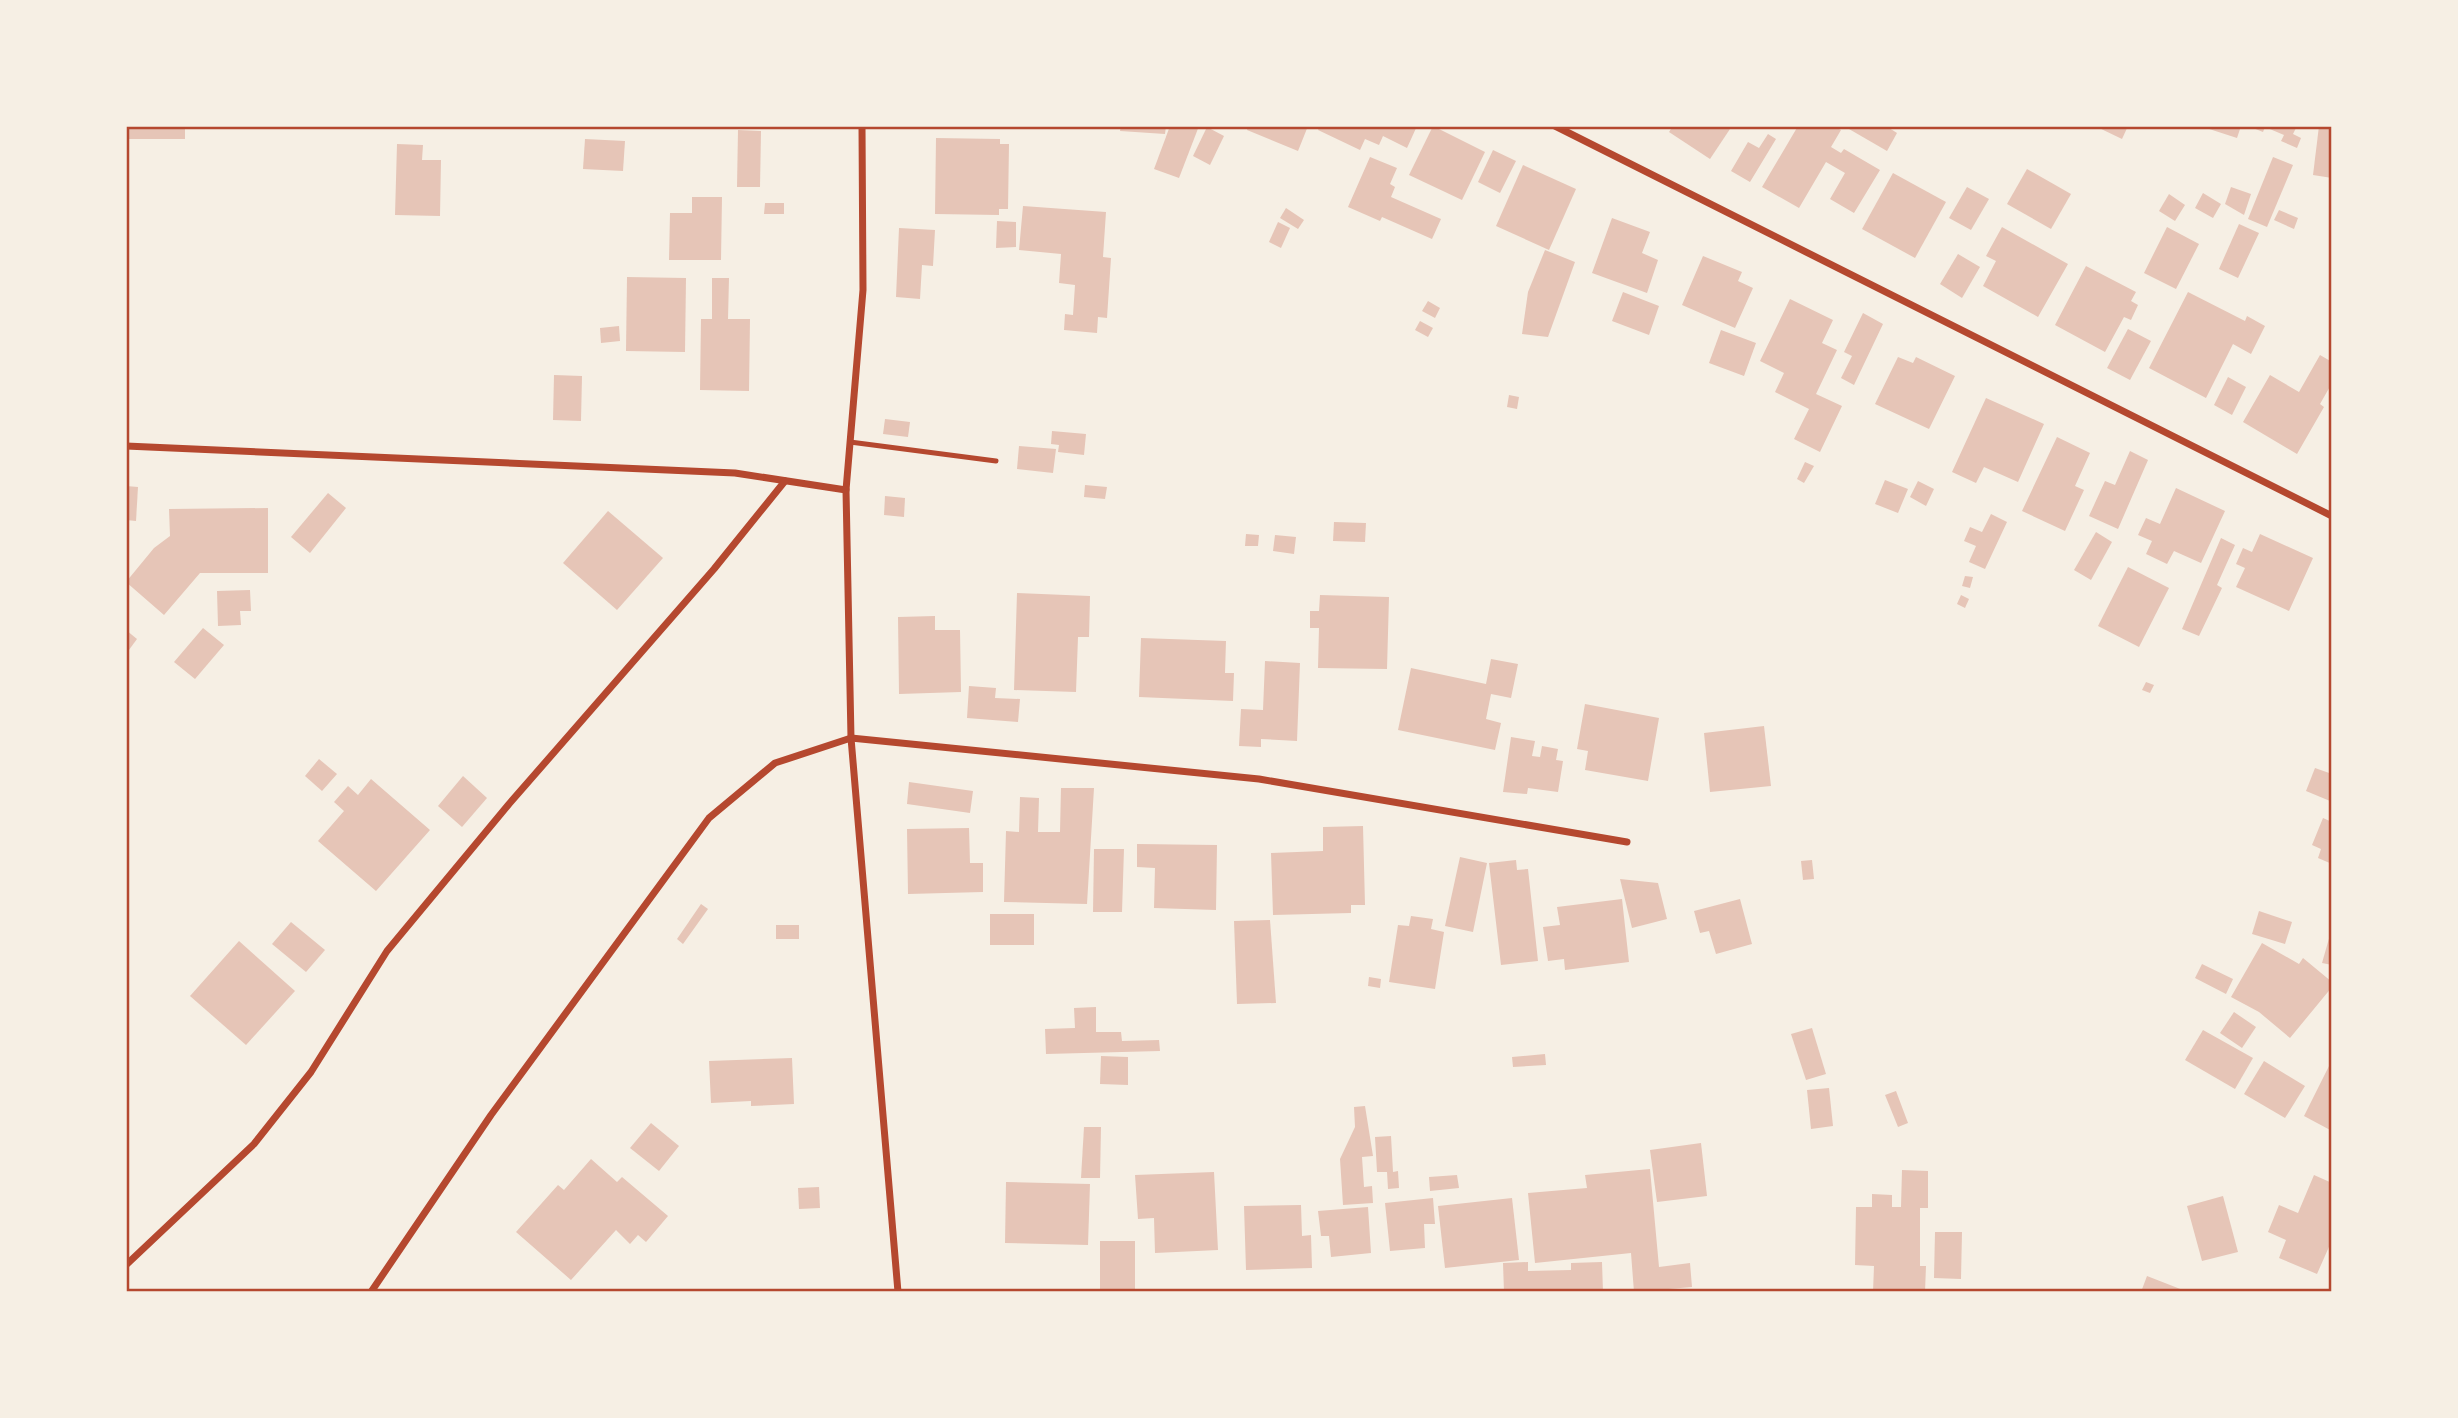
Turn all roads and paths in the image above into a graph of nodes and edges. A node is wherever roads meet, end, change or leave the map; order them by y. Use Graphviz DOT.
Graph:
graph roads {
  1 [pos="862,126"];
  2 [pos="1555,126"];
  3 [pos="850,442"];
  4 [pos="126,446"];
  5 [pos="996,461"];
  6 [pos="785,481"];
  7 [pos="846,490"];
  8 [pos="2332,516"];
  9 [pos="851,738"];
  10 [pos="1627,842"];
  11 [pos="126,1265"];
  12 [pos="371,1292"];
  13 [pos="898,1292"];
  1 -- 3 [label="street"];
  2 -- 8 [label="street"];
  3 -- 5 [label="lane"];
  3 -- 7 [label="street"];
  4 -- 6 [label="street"];
  6 -- 7 [label="street"];
  6 -- 11 [label="street"];
  7 -- 9 [label="street"];
  9 -- 10 [label="street"];
  9 -- 12 [label="street"];
  9 -- 13 [label="street"];
}
